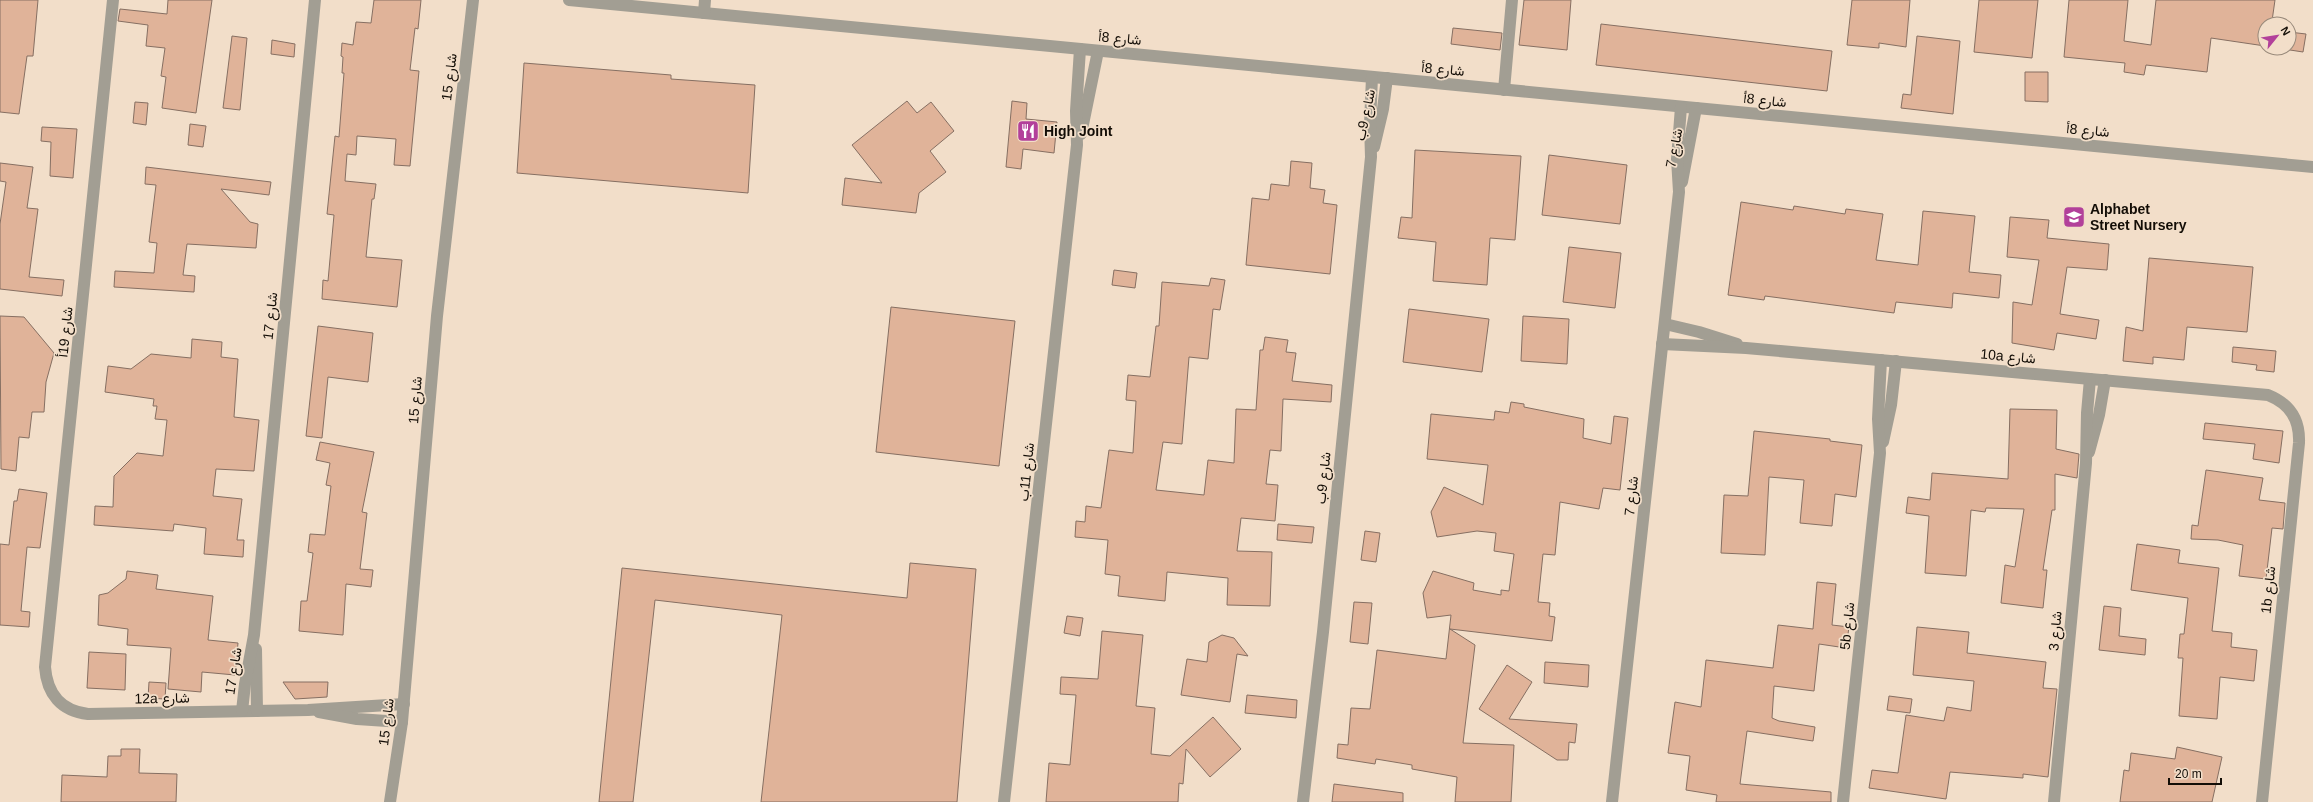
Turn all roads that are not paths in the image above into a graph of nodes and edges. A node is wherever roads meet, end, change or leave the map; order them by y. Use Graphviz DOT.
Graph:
graph roads {
  1 [pos="113,0"];
  2 [pos="315,0"];
  3 [pos="473,0"];
  4 [pos="569,0"];
  5 [pos="705,0"];
  6 [pos="1512,0"];
  7 [pos="690,6"];
  8 [pos="704,13"];
  9 [pos="1080,49"];
  10 [pos="1098,51"];
  11 [pos="1372,77"];
  12 [pos="1387,78"];
  13 [pos="1504,90"];
  14 [pos="1681,107"];
  15 [pos="1696,108"];
  16 [pos="1077,145"];
  17 [pos="1371,157"];
  18 [pos="2313,167"];
  19 [pos="1679,192"];
  20 [pos="1664,324"];
  21 [pos="1662,344"];
  22 [pos="1746,348"];
  23 [pos="1881,360"];
  24 [pos="1896,361"];
  25 [pos="2090,379"];
  26 [pos="2105,380"];
  27 [pos="2268,395"];
  28 [pos="1880,453"];
  29 [pos="2086,463"];
  30 [pos="254,635"];
  31 [pos="45,668"];
  32 [pos="404,704"];
  33 [pos="308,710"];
  34 [pos="242,711"];
  35 [pos="257,711"];
  36 [pos="402,722"];
  37 [pos="390,802"];
  38 [pos="1004,802"];
  39 [pos="1303,802"];
  40 [pos="1612,802"];
  41 [pos="1843,802"];
  42 [pos="2054,802"];
  43 [pos="2262,802"];
  1 -- 31 [label="street, شارع 19أ"];
  2 -- 30 [label="street, شارع 17"];
  3 -- 32 [label="street, شارع 15"];
  4 -- 7 [label="street, شارع 8أ"];
  5 -- 8 [label="street"];
  6 -- 13 [label="street"];
  7 -- 8 [label="street, شارع 8أ"];
  8 -- 9 [label="street, شارع 8أ"];
  9 -- 10 [label="street, شارع 8أ"];
  9 -- 16 [label="street, شارع 11ب"];
  10 -- 11 [label="street, شارع 8أ"];
  10 -- 16 [label="street, شارع 11ب"];
  11 -- 12 [label="street, شارع 8أ"];
  11 -- 17 [label="street, شارع 9ب"];
  12 -- 13 [label="street, شارع 8أ"];
  12 -- 17 [label="street, شارع 9ب"];
  13 -- 14 [label="street, شارع 8أ"];
  14 -- 15 [label="street, شارع 8أ"];
  14 -- 19 [label="street, شارع 7"];
  15 -- 18 [label="street, شارع 8أ"];
  15 -- 19 [label="street, شارع 7"];
  16 -- 38 [label="street, شارع 11ب"];
  17 -- 39 [label="street, شارع 9ب"];
  19 -- 20 [label="street, شارع 7"];
  20 -- 21 [label="street, شارع 7"];
  20 -- 22 [label="street, 10a شارع"];
  21 -- 22 [label="street, 10a شارع"];
  21 -- 40 [label="street, شارع 7"];
  22 -- 23 [label="street, 10a شارع"];
  23 -- 24 [label="street, 10a شارع"];
  23 -- 28 [label="street, 5b شارع"];
  24 -- 25 [label="street, 10a شارع"];
  24 -- 28 [label="street, 5b شارع"];
  25 -- 26 [label="street, 10a شارع"];
  25 -- 29 [label="street, شارع 3"];
  26 -- 27 [label="street, 10a شارع"];
  26 -- 29 [label="street, شارع 3"];
  27 -- 43 [label="street, 1b شارع"];
  28 -- 41 [label="street, 5b شارع"];
  29 -- 42 [label="street, شارع 3"];
  30 -- 34 [label="street, شارع 17"];
  30 -- 35 [label="street, شارع 17"];
  31 -- 34 [label="street, 12a شارع"];
  32 -- 33 [label="street, 12a شارع"];
  32 -- 36 [label="street, شارع 15"];
  33 -- 35 [label="street, 12a شارع"];
  33 -- 36 [label="street, 12a شارع"];
  34 -- 35 [label="street, 12a شارع"];
  36 -- 37 [label="street, شارع 15"];
}
